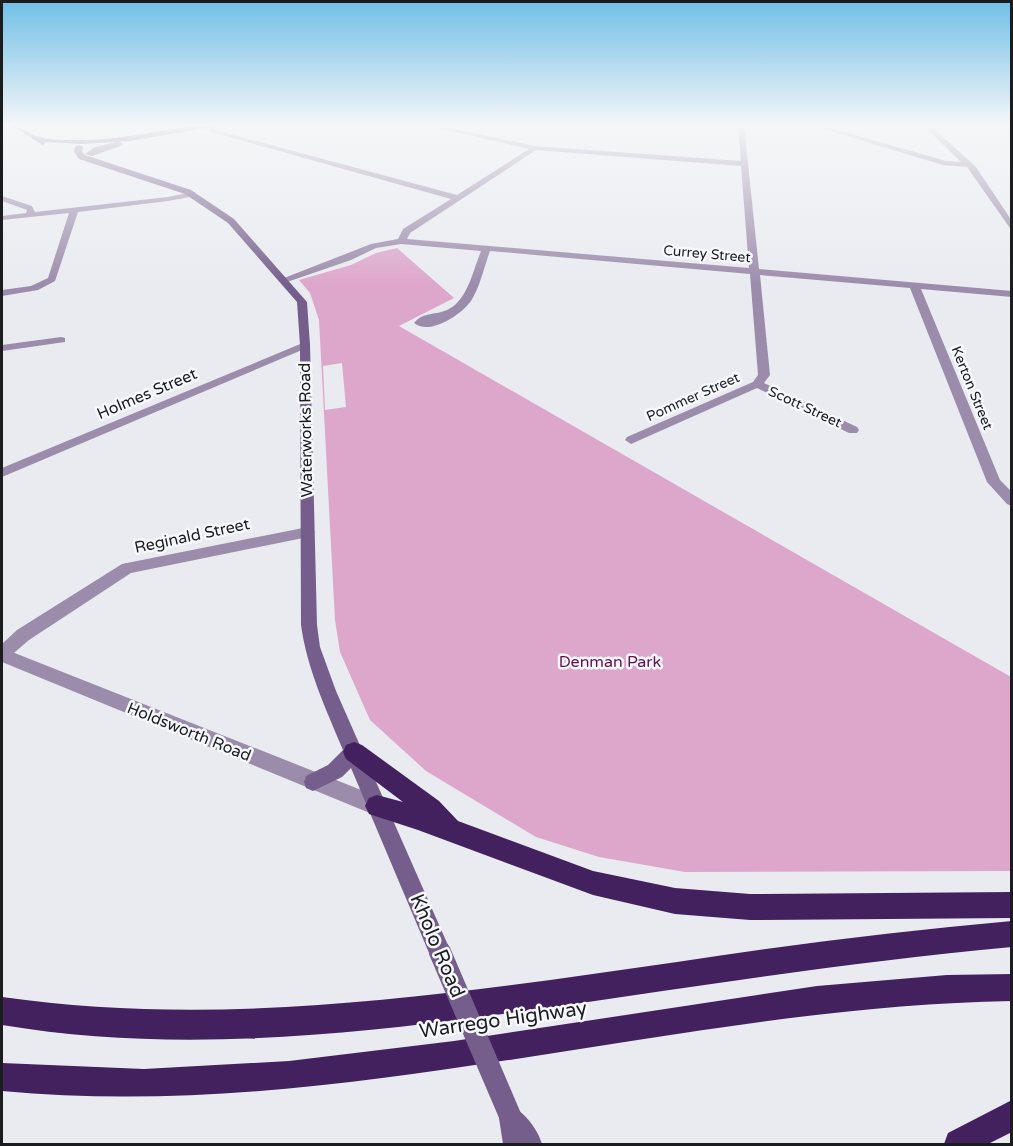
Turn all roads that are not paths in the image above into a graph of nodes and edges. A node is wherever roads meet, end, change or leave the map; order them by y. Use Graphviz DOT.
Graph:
graph roads {
  1 [pos="156,178"];
  2 [pos="387,178"];
  3 [pos="488,178"];
  4 [pos="746,178"];
  5 [pos="978,178"];
  6 [pos="192,194"];
  7 [pos="2,198"];
  8 [pos="458,198"];
  9 [pos="74,210"];
  10 [pos="29,215"];
  11 [pos="2,218"];
  12 [pos="1011,228"];
  13 [pos="401,241"];
  14 [pos="486,250"];
  15 [pos="754,271"];
  16 [pos="284,280"];
  17 [pos="914,285"];
  18 [pos="2,294"];
  19 [pos="1011,294"];
  20 [pos="451,312"];
  21 [pos="62,340"];
  22 [pos="305,345"];
  23 [pos="2,348"];
  24 [pos="757,384"];
  25 [pos="853,430"];
  26 [pos="631,440"];
  27 [pos="2,473"];
  28 [pos="1009,500"];
  29 [pos="308,532"];
  30 [pos="2,654"];
  31 [pos="354,752"];
  32 [pos="313,782"];
  33 [pos="377,806"];
  34 [pos="452,830"];
  35 [pos="1011,905"];
  36 [pos="1011,934"];
  37 [pos="1011,987"];
  38 [pos="2,1011"];
  39 [pos="2,1077"];
  40 [pos="1011,1115"];
  41 [pos="511,1118"];
  42 [pos="515,1144"];
  43 [pos="530,1144"];
  44 [pos="959,1144"];
  1 -- 6 [label="main road, Waterworks Road"];
  2 -- 8 [label="street"];
  3 -- 8 [label="street"];
  4 -- 15 [label="street, Pommer Street"];
  5 -- 12 [label="street"];
  6 -- 9 [label="street"];
  6 -- 16 [label="main road, Waterworks Road"];
  7 -- 10 [label="street"];
  8 -- 13 [label="street"];
  9 -- 10 [label="street"];
  9 -- 18 [label="street"];
  10 -- 11 [label="street"];
  13 -- 14 [label="street, Currey Street"];
  13 -- 16 [label="street, Currey Street"];
  14 -- 15 [label="street, Currey Street"];
  14 -- 20 [label="street"];
  15 -- 17 [label="street, Currey Street"];
  15 -- 24 [label="street, Pommer Street"];
  16 -- 22 [label="main road, Waterworks Road"];
  17 -- 19 [label="street, Currey Street"];
  17 -- 28 [label="street, Kerton Street"];
  21 -- 23 [label="street"];
  22 -- 27 [label="street, Holmes Street"];
  22 -- 29 [label="main road, Waterworks Road"];
  24 -- 25 [label="street, Scott Street"];
  24 -- 26 [label="street, Pommer Street"];
  29 -- 30 [label="street, Reginald Street"];
  29 -- 31 [label="main road, Waterworks Road"];
  30 -- 32 [label="street, Holdsworth Road"];
  31 -- 32 [label="main road"];
  31 -- 33 [label="main road, Waterworks Road"];
  31 -- 34 [label="highway"];
  32 -- 33 [label="street, Holdsworth Road"];
  33 -- 34 [label="highway"];
  33 -- 41 [label="main road, Kholo Road, bridge"];
  34 -- 35 [label="highway"];
  36 -- 38 [label="highway, Warrego Highway"];
  37 -- 39 [label="highway, Warrego Highway"];
  40 -- 44 [label="highway"];
  41 -- 42 [label="main road, Kholo Road"];
  41 -- 43 [label="main road, Kholo Road"];
}
